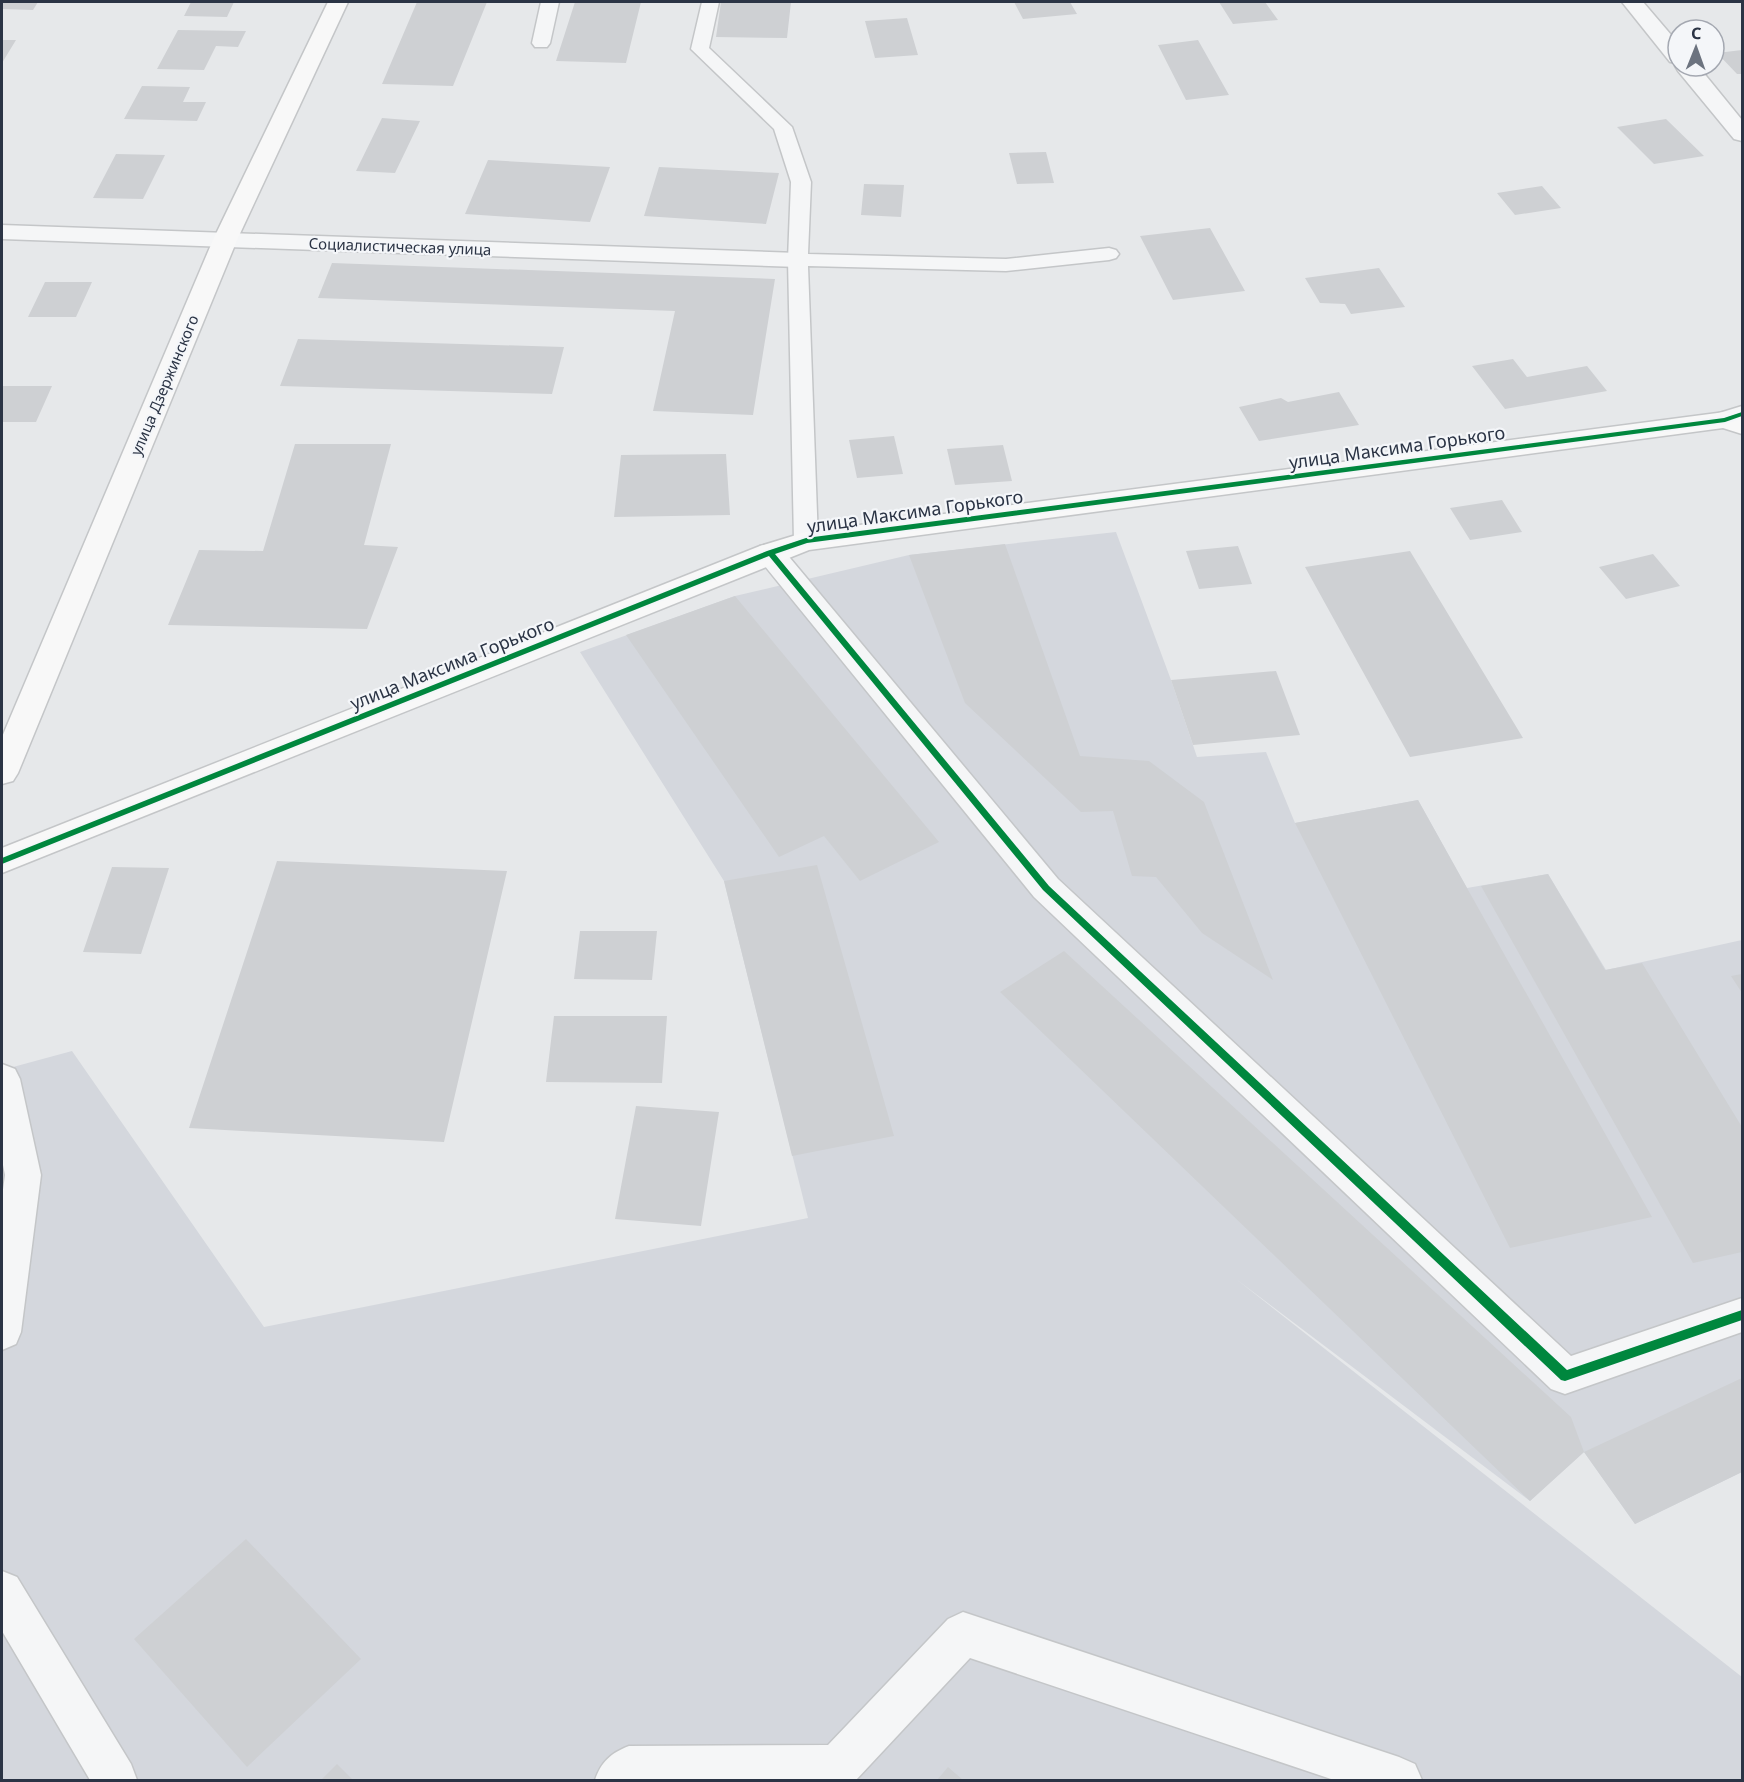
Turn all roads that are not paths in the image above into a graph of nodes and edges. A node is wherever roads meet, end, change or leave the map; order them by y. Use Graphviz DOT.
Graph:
graph roads {
  1 [pos="338,2"];
  2 [pos="550,2"];
  3 [pos="710,2"];
  4 [pos="1632,2"];
  5 [pos="541,43"];
  6 [pos="1666,43"];
  7 [pos="1696,78"];
  8 [pos="1743,134"];
  9 [pos="2,232"];
  10 [pos="225,240"];
  11 [pos="1108,254"];
  12 [pos="798,260"];
  13 [pos="1737,420"];
  14 [pos="806,541"];
  15 [pos="770,554"];
  16 [pos="2,773"];
  17 [pos="2,861"];
  18 [pos="2,1079"];
  19 [pos="1743,1315"];
  20 [pos="2,1332"];
  21 [pos="2,1592"];
  22 [pos="115,1780"];
  23 [pos="617,1780"];
  24 [pos="1400,1780"];
  1 -- 10 [label="street, улица Дзержинского"];
  2 -- 5 [label="lane"];
  3 -- 12 [label="lane"];
  4 -- 6 [label="street"];
  7 -- 8 [label="street"];
  9 -- 10 [label="street, Социалистическая улица"];
  10 -- 12 [label="street, Социалистическая улица"];
  10 -- 16 [label="street, улица Дзержинского"];
  11 -- 12 [label="lane"];
  12 -- 14 [label="lane"];
  13 -- 14 [label="street, улица Максима Горького"];
  14 -- 15 [label="street, улица Максима Горького"];
  15 -- 17 [label="street, улица Максима Горького"];
  15 -- 19 [label="street"];
  18 -- 20 [label="street"];
  21 -- 22 [label="street"];
  23 -- 24 [label="street"];
}
